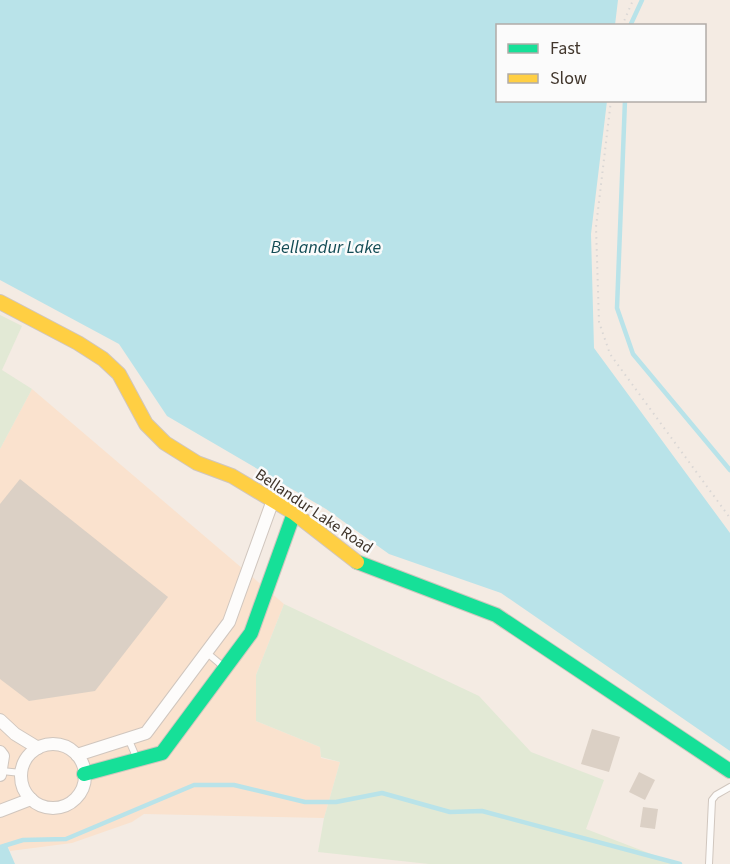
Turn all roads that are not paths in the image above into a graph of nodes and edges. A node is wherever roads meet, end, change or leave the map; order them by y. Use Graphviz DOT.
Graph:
graph roads {
  1 [pos="0,302"];
  2 [pos="273,500"];
  3 [pos="294,513"];
  4 [pos="206,652"];
  5 [pos="225,668"];
  6 [pos="0,720"];
  7 [pos="128,738"];
  8 [pos="38,748"];
  9 [pos="0,752"];
  10 [pos="77,755"];
  11 [pos="137,760"];
  12 [pos="730,771"];
  13 [pos="1,773"];
  14 [pos="21,773"];
  15 [pos="84,774"];
  16 [pos="730,787"];
  17 [pos="31,799"];
  18 [pos="0,811"];
  19 [pos="709,864"];
  1 -- 2 [label="street, Bellandur Lake Road"];
  2 -- 3 [label="street, Bellandur Lake Road"];
  2 -- 4 [label="street"];
  3 -- 5 [label="street"];
  3 -- 12 [label="street, Bellandur Lake Road"];
  4 -- 5 [label="lane"];
  4 -- 7 [label="street"];
  5 -- 11 [label="street"];
  6 -- 8 [label="street"];
  7 -- 10 [label="street"];
  7 -- 11 [label="lane"];
  8 -- 10 [label="street"];
  8 -- 14 [label="street"];
  9 -- 13 [label="street"];
  10 -- 15 [label="street"];
  11 -- 15 [label="street"];
  13 -- 14 [label="lane"];
  14 -- 17 [label="street"];
  15 -- 17 [label="street"];
  16 -- 19 [label="lane"];
  17 -- 18 [label="street"];
}
